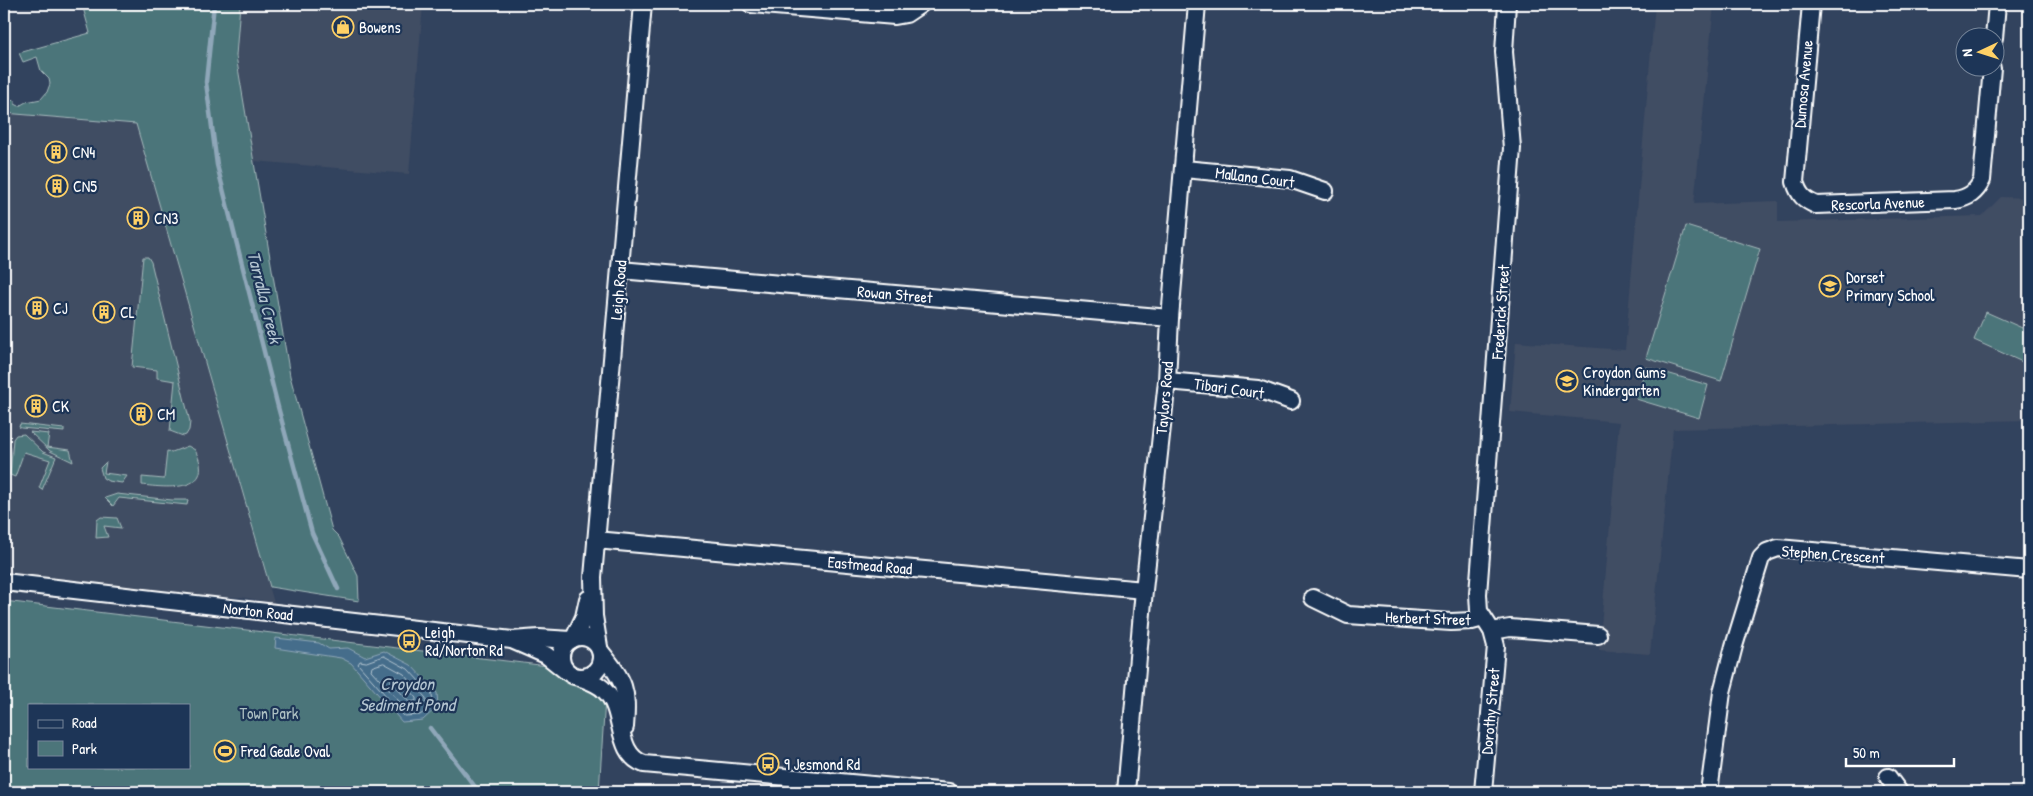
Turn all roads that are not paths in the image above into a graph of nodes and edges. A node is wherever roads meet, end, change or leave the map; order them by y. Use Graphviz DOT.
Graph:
graph roads {
  1 [pos="643,4"];
  2 [pos="751,4"];
  3 [pos="921,4"];
  4 [pos="1197,4"];
  5 [pos="1507,4"];
  6 [pos="1811,4"];
  7 [pos="1997,4"];
  8 [pos="1995,28"];
  9 [pos="1991,78"];
  10 [pos="1796,165"];
  11 [pos="1184,169"];
  12 [pos="1325,191"];
  13 [pos="620,270"];
  14 [pos="1170,318"];
  15 [pos="1167,381"];
  16 [pos="1291,400"];
  17 [pos="596,540"];
  18 [pos="2029,570"];
  19 [pos="593,577"];
  20 [pos="4,582"];
  21 [pos="1144,590"];
  22 [pos="1313,598"];
  23 [pos="1487,625"];
  24 [pos="1598,635"];
  25 [pos="572,639"];
  26 [pos="512,640"];
  27 [pos="600,650"];
  28 [pos="574,674"];
  29 [pos="624,738"];
  30 [pos="1888,777"];
  31 [pos="949,792"];
  32 [pos="1126,792"];
  33 [pos="1483,792"];
  34 [pos="1709,792"];
  35 [pos="1899,792"];
  1 -- 13 [label="street, Leigh Road"];
  2 -- 3 [label="street"];
  4 -- 11 [label="street, Taylors Road"];
  5 -- 23 [label="street, Frederick Street"];
  6 -- 10 [label="street, Dumosa Avenue"];
  7 -- 8 [label="street"];
  9 -- 10 [label="street, Rescorla Avenue"];
  11 -- 12 [label="street, Mallana Court"];
  11 -- 14 [label="street, Taylors Road"];
  13 -- 14 [label="street, Rowan Street"];
  13 -- 17 [label="street, Leigh Road"];
  14 -- 15 [label="street, Taylors Road"];
  15 -- 16 [label="street, Tibari Court"];
  15 -- 21 [label="street, Taylors Road"];
  17 -- 19 [label="street, Leigh Road"];
  17 -- 21 [label="street, Eastmead Road"];
  18 -- 34 [label="street, Stephen Crescent"];
  19 -- 25 [label="street, Leigh Road"];
  19 -- 27 [label="street, Leigh Road"];
  20 -- 26 [label="street, Norton Road"];
  21 -- 32 [label="street, Taylors Road"];
  22 -- 23 [label="street, Herbert Street"];
  23 -- 24 [label="street, Herbert Street"];
  23 -- 33 [label="street, Dorothy Street"];
  25 -- 26 [label="street, Norton Road"];
  25 -- 27 [label="street"];
  25 -- 28 [label="street"];
  26 -- 28 [label="street, Norton Road"];
  27 -- 28 [label="street"];
  27 -- 29 [label="street"];
  28 -- 29 [label="street, Norton Road"];
  29 -- 31 [label="street, Norton Road"];
  30 -- 35 [label="street"];
}
